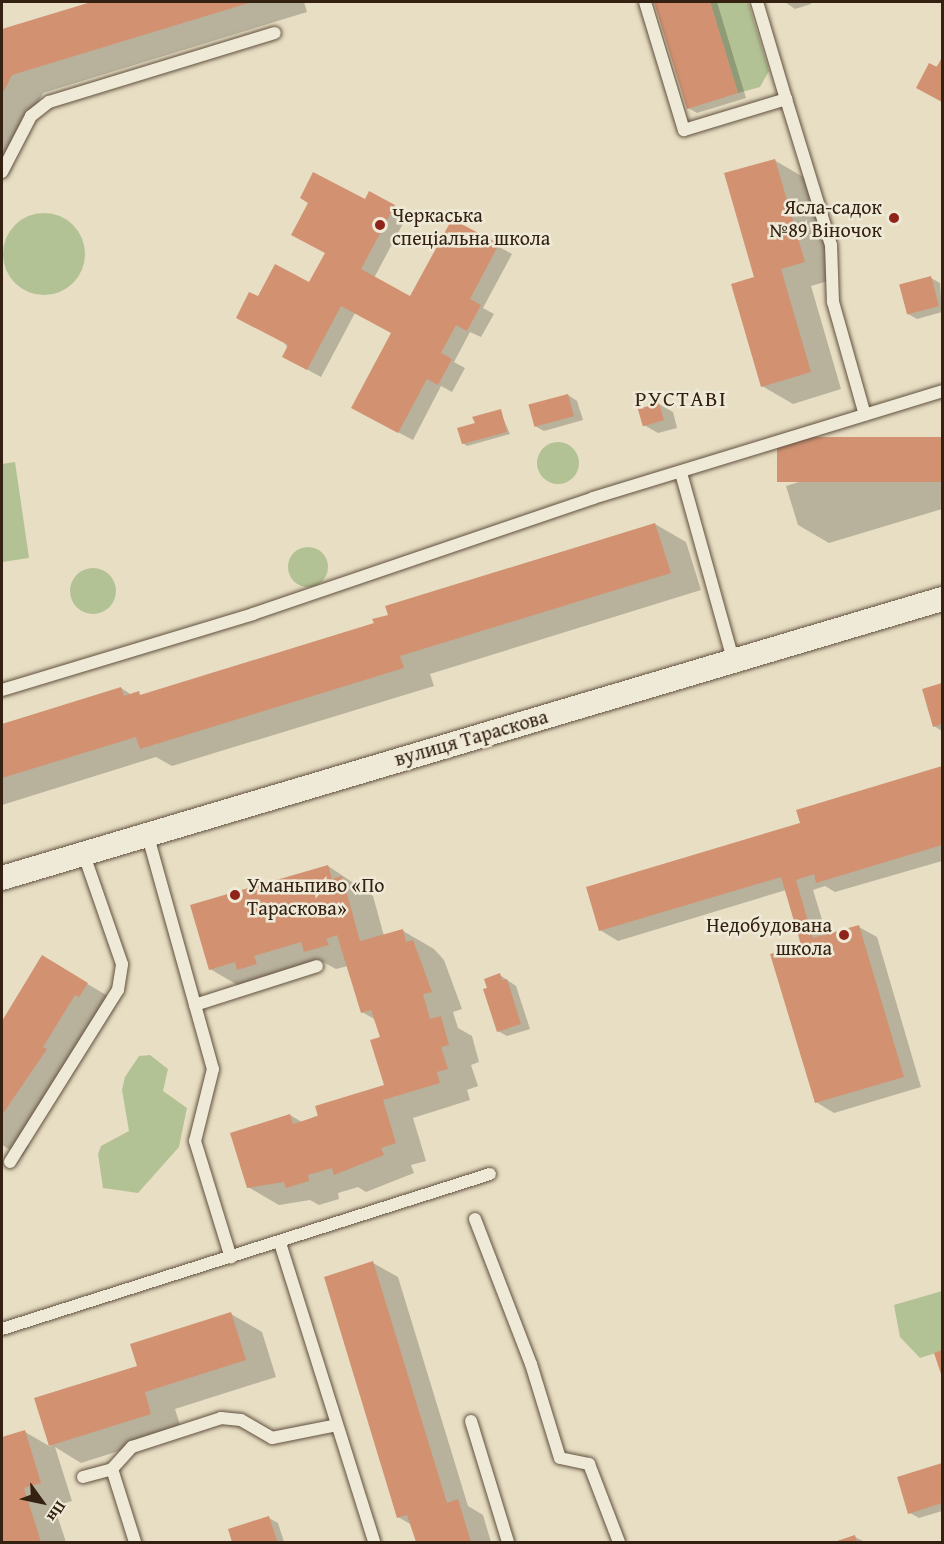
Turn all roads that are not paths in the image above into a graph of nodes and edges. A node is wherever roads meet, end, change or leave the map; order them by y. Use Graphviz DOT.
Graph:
graph roads {
  1 [pos="645,2"];
  2 [pos="757,2"];
  3 [pos="275,33"];
  4 [pos="786,99"];
  5 [pos="2,172"];
  6 [pos="942,391"];
  7 [pos="865,415"];
  8 [pos="681,473"];
  9 [pos="942,599"];
  10 [pos="734,663"];
  11 [pos="2,690"];
  12 [pos="147,832"];
  13 [pos="83,852"];
  14 [pos="2,878"];
  15 [pos="316,966"];
  16 [pos="195,1005"];
  17 [pos="10,1162"];
  18 [pos="490,1174"];
  19 [pos="475,1219"];
  20 [pos="280,1243"];
  21 [pos="231,1258"];
  22 [pos="2,1329"];
  23 [pos="471,1421"];
  24 [pos="337,1425"];
  25 [pos="112,1468"];
  26 [pos="82,1477"];
  27 [pos="135,1542"];
  28 [pos="374,1542"];
  29 [pos="508,1542"];
  30 [pos="619,1542"];
  1 -- 4 [label="lane"];
  2 -- 4 [label="lane"];
  3 -- 5 [label="lane"];
  4 -- 7 [label="lane"];
  6 -- 7 [label="lane"];
  7 -- 8 [label="lane"];
  8 -- 10 [label="lane"];
  8 -- 11 [label="lane"];
  9 -- 10 [label="street, вулиця Тараскова"];
  10 -- 12 [label="street, вулиця Тараскова"];
  12 -- 13 [label="street, вулиця Тараскова"];
  12 -- 16 [label="lane"];
  13 -- 14 [label="street, вулиця Тараскова"];
  13 -- 17 [label="lane"];
  15 -- 16 [label="lane"];
  16 -- 21 [label="lane"];
  18 -- 20 [label="lane"];
  19 -- 30 [label="lane"];
  20 -- 21 [label="lane"];
  20 -- 24 [label="lane"];
  21 -- 22 [label="lane"];
  23 -- 29 [label="lane"];
  24 -- 25 [label="lane"];
  24 -- 28 [label="lane"];
  25 -- 26 [label="lane"];
  25 -- 27 [label="lane"];
}
